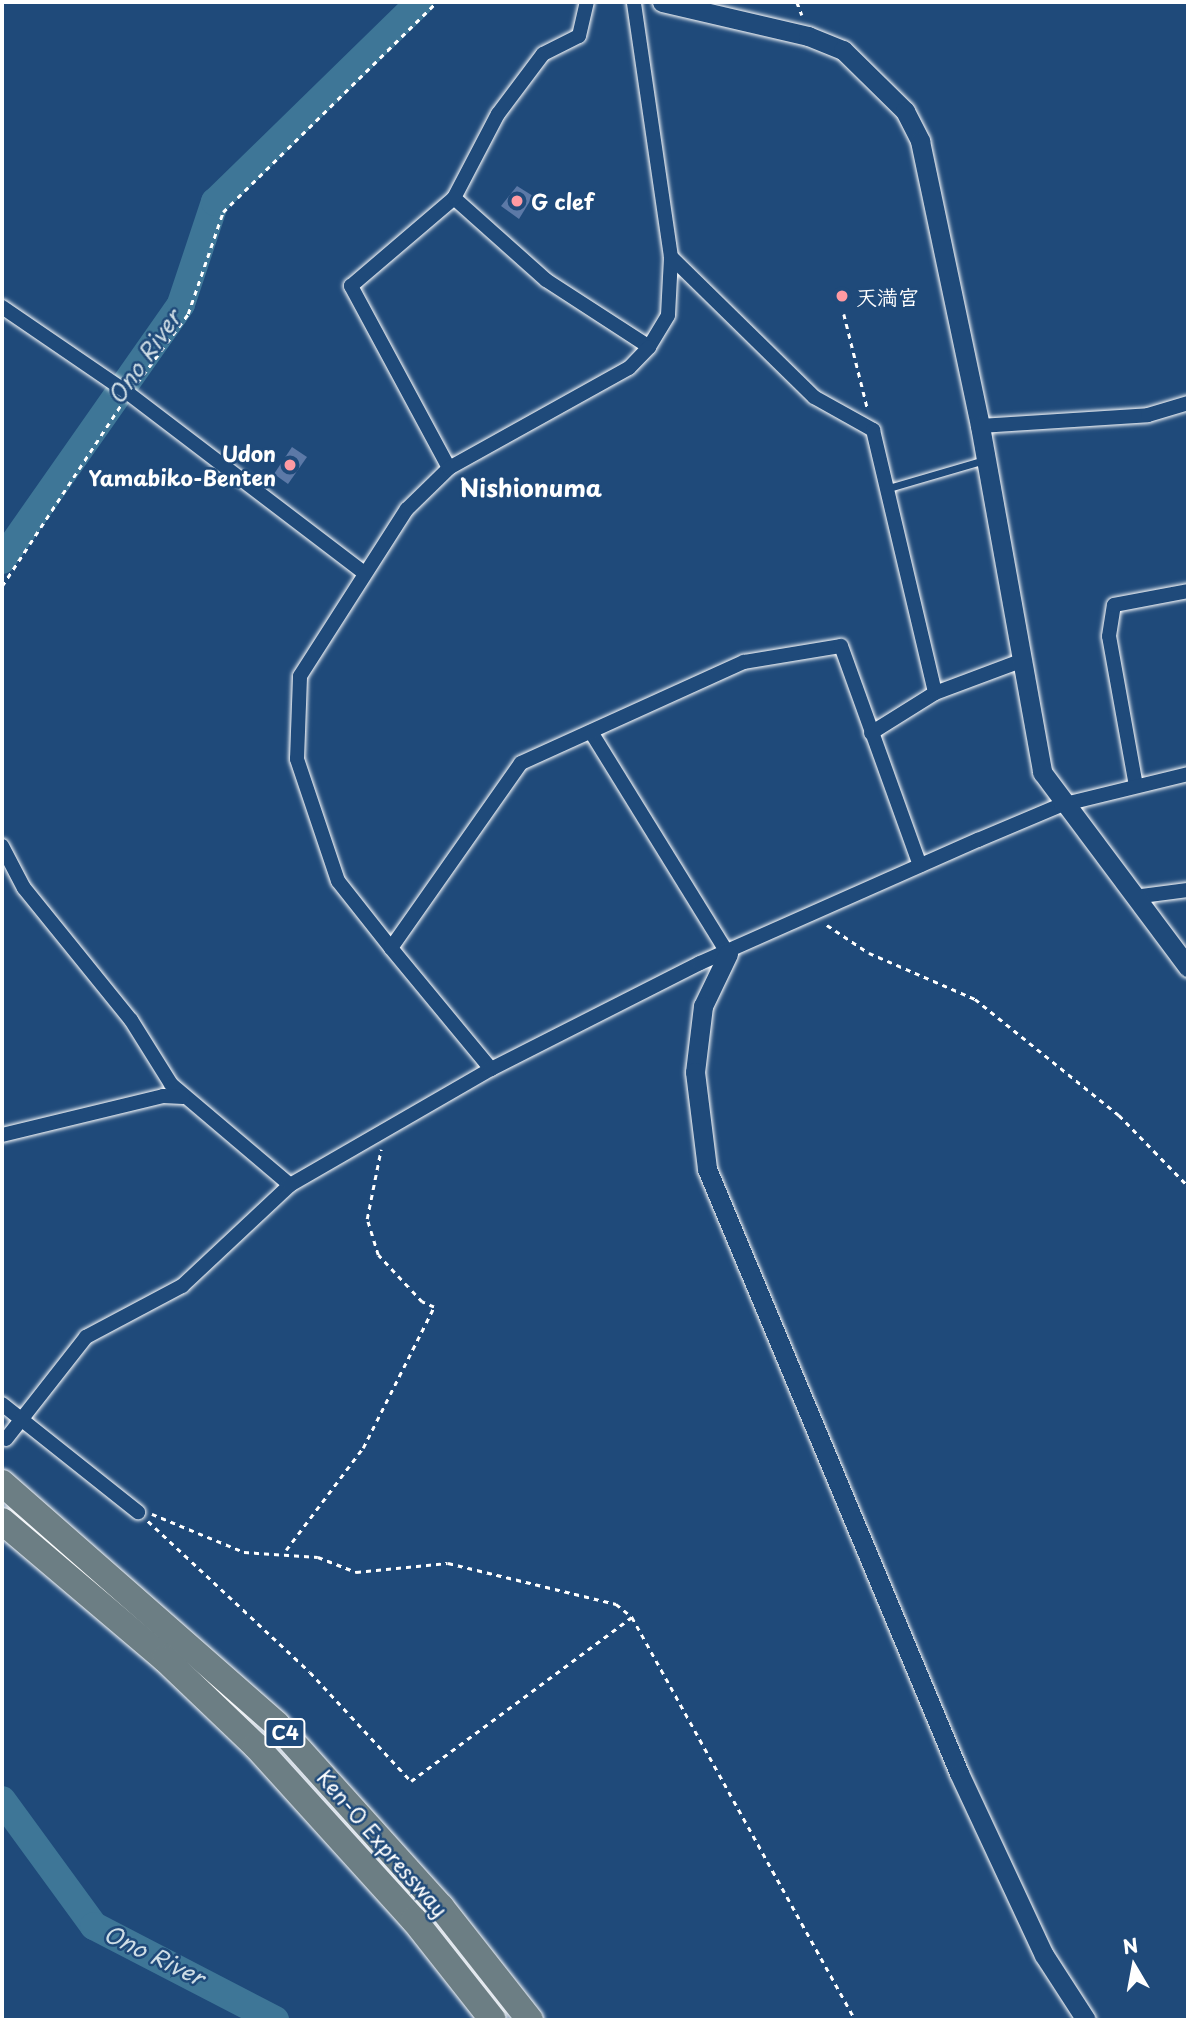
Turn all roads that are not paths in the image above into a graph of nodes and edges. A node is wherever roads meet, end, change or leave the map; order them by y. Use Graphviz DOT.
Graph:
graph roads {
  1 [pos="587,2"];
  2 [pos="634,2"];
  3 [pos="662,2"];
  4 [pos="454,198"];
  5 [pos="671,257"];
  6 [pos="2,307"];
  7 [pos="649,347"];
  8 [pos="1188,403"];
  9 [pos="980,426"];
  10 [pos="985,460"];
  11 [pos="449,468"];
  12 [pos="889,488"];
  13 [pos="363,572"];
  14 [pos="1188,591"];
  15 [pos="1018,662"];
  16 [pos="935,693"];
  17 [pos="591,732"];
  18 [pos="871,733"];
  19 [pos="1188,774"];
  20 [pos="1136,786"];
  21 [pos="1061,805"];
  22 [pos="2,846"];
  23 [pos="920,865"];
  24 [pos="1188,890"];
  25 [pos="1134,897"];
  26 [pos="391,948"];
  27 [pos="728,954"];
  28 [pos="1188,967"];
  29 [pos="491,1069"];
  30 [pos="183,1097"];
  31 [pos="2,1135"];
  32 [pos="290,1185"];
  33 [pos="2,1404"];
  34 [pos="20,1419"];
  35 [pos="6,1439"];
  36 [pos="2,1483"];
  37 [pos="138,1512"];
  38 [pos="2,1521"];
  39 [pos="493,2020"];
  40 [pos="530,2020"];
  41 [pos="1086,2020"];
  1 -- 4 [label="street"];
  2 -- 5 [label="street"];
  3 -- 9 [label="street"];
  4 -- 7 [label="street"];
  4 -- 11 [label="street"];
  5 -- 7 [label="street"];
  5 -- 12 [label="street"];
  6 -- 13 [label="street"];
  7 -- 11 [label="street"];
  8 -- 9 [label="street"];
  9 -- 10 [label="street"];
  10 -- 12 [label="lane"];
  10 -- 15 [label="street"];
  11 -- 13 [label="street"];
  12 -- 16 [label="street"];
  13 -- 26 [label="street"];
  14 -- 20 [label="street"];
  15 -- 16 [label="street"];
  15 -- 21 [label="street"];
  16 -- 18 [label="street"];
  17 -- 18 [label="street"];
  17 -- 26 [label="street"];
  17 -- 27 [label="street"];
  18 -- 23 [label="street"];
  19 -- 20 [label="street"];
  20 -- 21 [label="street"];
  21 -- 23 [label="street"];
  21 -- 25 [label="street"];
  22 -- 30 [label="street"];
  23 -- 27 [label="street"];
  24 -- 25 [label="street"];
  25 -- 28 [label="street"];
  26 -- 29 [label="street"];
  27 -- 29 [label="street"];
  27 -- 41 [label="street"];
  29 -- 32 [label="street"];
  30 -- 31 [label="street"];
  30 -- 32 [label="street"];
  32 -- 34 [label="street"];
  33 -- 34 [label="street"];
  34 -- 35 [label="street"];
  34 -- 37 [label="street"];
  36 -- 40 [label="highway, Ken-O Expressway / C4"];
  38 -- 39 [label="highway, Ken-O Expressway / C4"];
}
